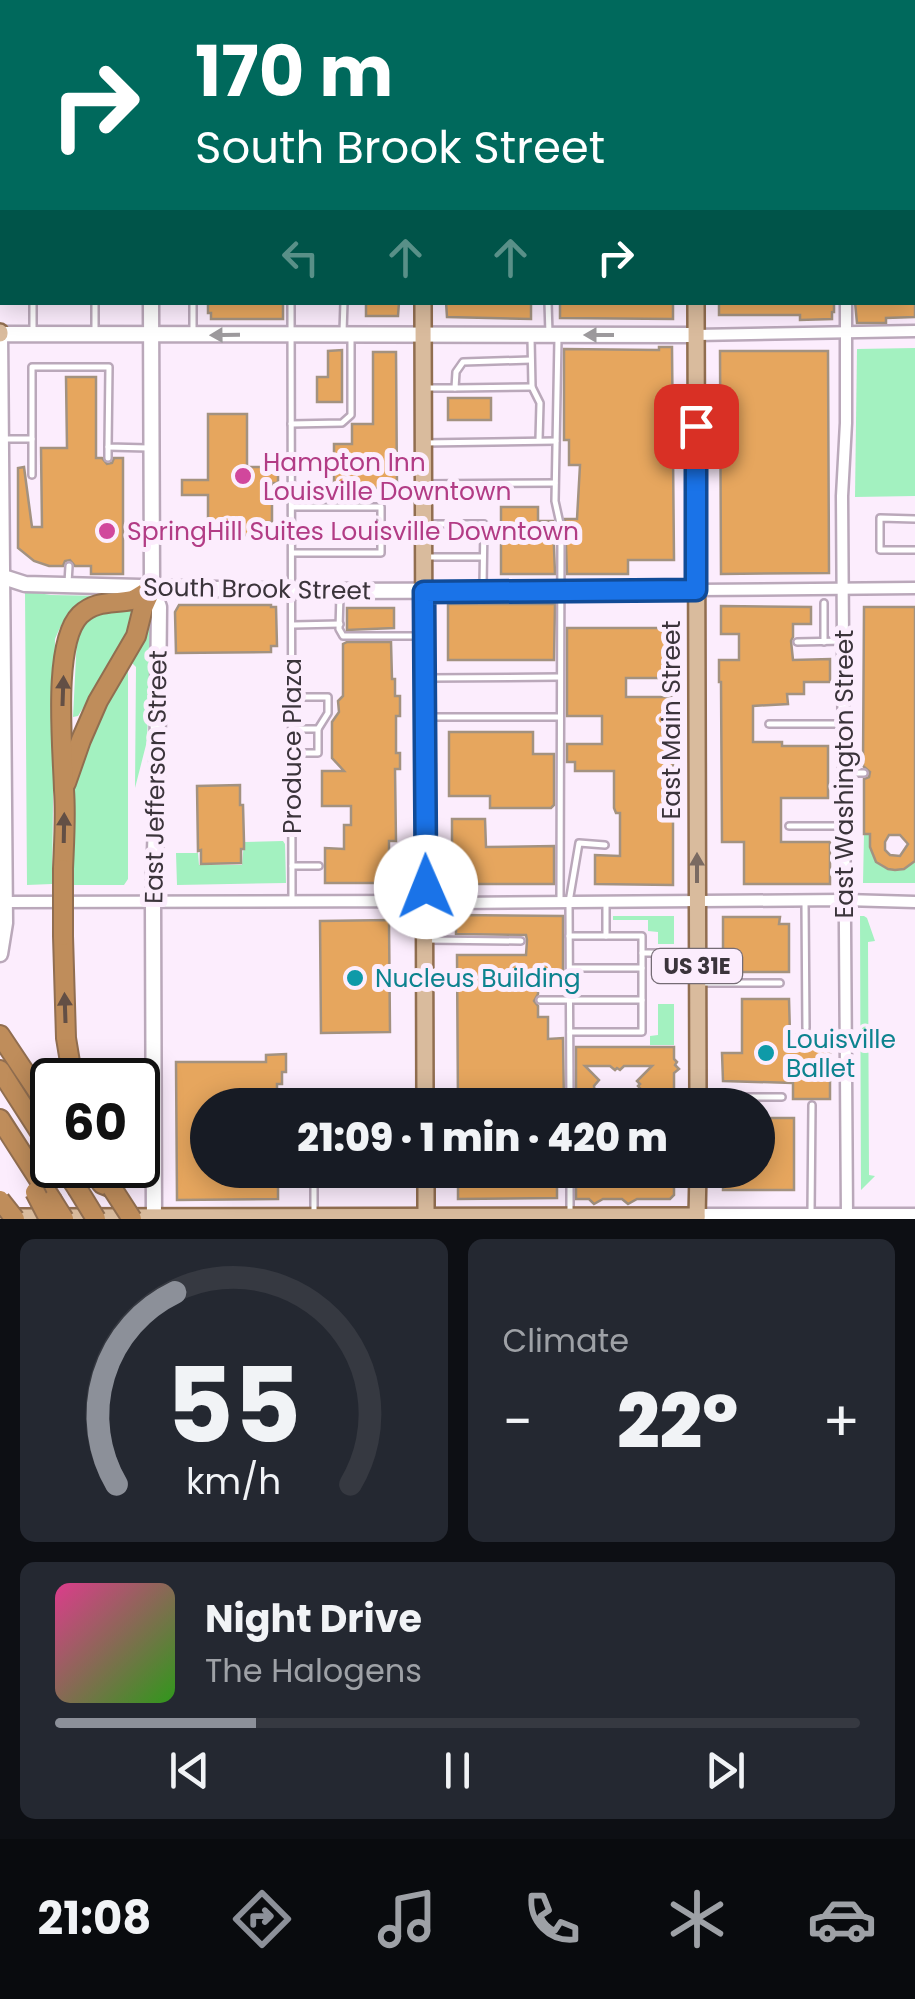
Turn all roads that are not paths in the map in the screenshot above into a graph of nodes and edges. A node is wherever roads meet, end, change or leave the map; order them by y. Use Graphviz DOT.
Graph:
graph roads {
  1 [pos="33,305"];
  2 [pos="95,305"];
  3 [pos="151,305"];
  4 [pos="193,305"];
  5 [pos="291,305"];
  6 [pos="344,305"];
  7 [pos="423,305"];
  8 [pos="548,305"];
  9 [pos="696,305"];
  10 [pos="846,305"];
  11 [pos="846,331"];
  12 [pos="915,331"];
  13 [pos="0,333"];
  14 [pos="33,334"];
  15 [pos="291,334"];
  16 [pos="95,335"];
  17 [pos="193,335"];
  18 [pos="347,335"];
  19 [pos="423,335"];
  20 [pos="531,335"];
  21 [pos="553,335"];
  22 [pos="696,335"];
  23 [pos="151,336"];
  24 [pos="532,360"];
  25 [pos="532,387"];
  26 [pos="423,388"];
  27 [pos="455,388"];
  28 [pos="291,424"];
  29 [pos="0,438"];
  30 [pos="32,439"];
  31 [pos="540,441"];
  32 [pos="556,441"];
  33 [pos="423,443"];
  34 [pos="108,447"];
  35 [pos="151,448"];
  36 [pos="108,458"];
  37 [pos="32,476"];
  38 [pos="424,484"];
  39 [pos="556,484"];
  40 [pos="292,507"];
  41 [pos="915,519"];
  42 [pos="424,524"];
  43 [pos="915,550"];
  44 [pos="292,553"];
  45 [pos="424,557"];
  46 [pos="484,557"];
  47 [pos="69,566"];
  48 [pos="0,576"];
  49 [pos="68,586"];
  50 [pos="152,588"];
  51 [pos="915,588"];
  52 [pos="843,589"];
  53 [pos="696,590"];
  54 [pos="484,591"];
  55 [pos="560,591"];
  56 [pos="292,592"];
  57 [pos="340,592"];
  58 [pos="424,592"];
  59 [pos="824,604"];
  60 [pos="340,624"];
  61 [pos="292,625"];
  62 [pos="424,636"];
  63 [pos="843,641"];
  64 [pos="797,642"];
  65 [pos="824,642"];
  66 [pos="560,677"];
  67 [pos="424,678"];
  68 [pos="292,697"];
  69 [pos="424,718"];
  70 [pos="560,718"];
  71 [pos="769,724"];
  72 [pos="844,724"];
  73 [pos="292,729"];
  74 [pos="318,729"];
  75 [pos="292,753"];
  76 [pos="844,773"];
  77 [pos="864,773"];
  78 [pos="64,788"];
  79 [pos="790,826"];
  80 [pos="844,826"];
  81 [pos="605,845"];
  82 [pos="292,866"];
  83 [pos="318,866"];
  84 [pos="805,900"];
  85 [pos="845,900"];
  86 [pos="153,901"];
  87 [pos="292,901"];
  88 [pos="424,901"];
  89 [pos="697,901"];
  90 [pos="3,902"];
  91 [pos="565,902"];
  92 [pos="606,902"];
  93 [pos="915,902"];
  94 [pos="569,936"];
  95 [pos="606,936"];
  96 [pos="425,940"];
  97 [pos="520,941"];
  98 [pos="642,953"];
  99 [pos="697,953"];
  100 [pos="0,954"];
  101 [pos="569,968"];
  102 [pos="642,968"];
  103 [pos="697,982"];
  104 [pos="780,983"];
  105 [pos="540,1000"];
  106 [pos="570,1000"];
  107 [pos="642,1000"];
  108 [pos="806,1028"];
  109 [pos="570,1032"];
  110 [pos="0,1036"];
  111 [pos="69,1058"];
  112 [pos="0,1070"];
  113 [pos="30,1080"];
  114 [pos="426,1088"];
  115 [pos="570,1088"];
  116 [pos="698,1088"];
  117 [pos="775,1097"];
  118 [pos="782,1097"];
  119 [pos="812,1105"];
  120 [pos="30,1117"];
  121 [pos="0,1119"];
  122 [pos="76,1188"];
  123 [pos="112,1188"];
  124 [pos="314,1188"];
  125 [pos="426,1188"];
  126 [pos="568,1188"];
  127 [pos="698,1188"];
  128 [pos="0,1200"];
  129 [pos="45,1204"];
  130 [pos="811,1216"];
  131 [pos="847,1216"];
  132 [pos="915,1216"];
  133 [pos="0,1217"];
  134 [pos="314,1217"];
  135 [pos="565,1217"];
  136 [pos="154,1218"];
  137 [pos="294,1218"];
  138 [pos="426,1218"];
  139 [pos="500,1218"];
  140 [pos="697,1218"];
  141 [pos="14,1219"];
  142 [pos="64,1219"];
  143 [pos="96,1219"];
  144 [pos="132,1219"];
  1 -- 14 [label="lane"];
  2 -- 16 [label="lane"];
  3 -- 23 [label="street, East Jefferson Street"];
  4 -- 17 [label="lane"];
  5 -- 15 [label="lane, Produce Plaza"];
  6 -- 18 [label="lane"];
  7 -- 19 [label="main road"];
  8 -- 21 [label="lane"];
  9 -- 22 [label="main road, US 31E"];
  10 -- 11 [label="street, East Washington Street"];
  11 -- 12 [label="street"];
  11 -- 22 [label="street"];
  11 -- 52 [label="street, East Washington Street"];
  13 -- 14 [label="street"];
  13 -- 29 [label="street"];
  14 -- 16 [label="street"];
  15 -- 17 [label="street, one-way"];
  15 -- 18 [label="street"];
  15 -- 28 [label="lane, Produce Plaza"];
  16 -- 23 [label="street"];
  17 -- 23 [label="street"];
  18 -- 19 [label="street"];
  18 -- 28 [label="lane"];
  19 -- 20 [label="street"];
  19 -- 26 [label="main road"];
  20 -- 21 [label="street"];
  20 -- 24 [label="lane"];
  22 -- 21 [label="street, one-way"];
  21 -- 32 [label="lane"];
  22 -- 53 [label="main road, East Main Street / US 31E"];
  23 -- 35 [label="street, East Jefferson Street"];
  24 -- 25 [label="lane"];
  24 -- 27 [label="lane"];
  25 -- 27 [label="lane"];
  25 -- 31 [label="lane"];
  26 -- 27 [label="lane"];
  26 -- 33 [label="main road"];
  28 -- 40 [label="lane, Produce Plaza"];
  29 -- 30 [label="lane"];
  29 -- 48 [label="street"];
  30 -- 34 [label="lane"];
  30 -- 37 [label="lane"];
  31 -- 32 [label="lane"];
  31 -- 33 [label="lane"];
  32 -- 39 [label="lane"];
  33 -- 38 [label="main road"];
  34 -- 35 [label="lane"];
  34 -- 36 [label="lane"];
  35 -- 50 [label="street, East Jefferson Street"];
  38 -- 39 [label="lane"];
  38 -- 42 [label="main road"];
  39 -- 55 [label="lane"];
  40 -- 44 [label="lane, Produce Plaza"];
  40 -- 44 [label="lane"];
  41 -- 43 [label="lane"];
  42 -- 45 [label="main road"];
  42 -- 46 [label="lane"];
  44 -- 56 [label="lane, Produce Plaza"];
  45 -- 46 [label="lane"];
  45 -- 58 [label="main road"];
  46 -- 54 [label="lane"];
  47 -- 49 [label="lane"];
  48 -- 49 [label="street, South Brook Street"];
  48 -- 90 [label="street"];
  49 -- 50 [label="street, South Brook Street"];
  50 -- 56 [label="street, South Brook Street"];
  50 -- 78 [label="highway"];
  78 -- 50 [label="highway, one-way"];
  50 -- 86 [label="street, East Jefferson Street"];
  51 -- 52 [label="street"];
  52 -- 53 [label="street"];
  52 -- 63 [label="street, East Washington Street"];
  53 -- 55 [label="street, South Brook Street"];
  89 -- 53 [label="main road, East Main Street / US 31E, one-way"];
  54 -- 55 [label="street, South Brook Street"];
  54 -- 58 [label="street, South Brook Street"];
  55 -- 66 [label="lane"];
  56 -- 57 [label="street, South Brook Street"];
  56 -- 61 [label="lane, Produce Plaza"];
  57 -- 58 [label="street, South Brook Street"];
  57 -- 60 [label="lane"];
  58 -- 62 [label="main road"];
  59 -- 65 [label="lane"];
  60 -- 61 [label="lane"];
  60 -- 62 [label="lane"];
  61 -- 68 [label="lane, Produce Plaza"];
  62 -- 67 [label="main road"];
  63 -- 65 [label="lane"];
  63 -- 72 [label="street, East Washington Street"];
  64 -- 65 [label="lane"];
  66 -- 67 [label="lane"];
  66 -- 70 [label="lane"];
  67 -- 69 [label="main road"];
  68 -- 73 [label="lane, Produce Plaza"];
  68 -- 74 [label="lane"];
  69 -- 70 [label="lane"];
  69 -- 88 [label="main road"];
  70 -- 91 [label="lane"];
  71 -- 72 [label="lane"];
  72 -- 76 [label="street, East Washington Street"];
  73 -- 74 [label="lane"];
  73 -- 75 [label="lane, Produce Plaza"];
  74 -- 75 [label="lane"];
  75 -- 82 [label="lane, Produce Plaza"];
  76 -- 77 [label="lane"];
  76 -- 80 [label="street, East Washington Street"];
  111 -- 78 [label="highway, one-way, bridge"];
  79 -- 80 [label="lane"];
  80 -- 85 [label="street, East Washington Street"];
  81 -- 91 [label="lane"];
  82 -- 83 [label="lane"];
  82 -- 87 [label="lane, Produce Plaza"];
  84 -- 85 [label="street"];
  84 -- 89 [label="street"];
  84 -- 108 [label="lane"];
  85 -- 93 [label="street"];
  85 -- 131 [label="street, East Washington Street"];
  86 -- 87 [label="street"];
  86 -- 90 [label="street"];
  86 -- 136 [label="street, East Jefferson Street"];
  87 -- 88 [label="street"];
  88 -- 91 [label="street"];
  88 -- 96 [label="main road"];
  89 -- 92 [label="street"];
  89 -- 99 [label="main road, East Main Street / US 31E"];
  90 -- 100 [label="street"];
  91 -- 92 [label="street"];
  91 -- 94 [label="lane"];
  92 -- 95 [label="lane"];
  94 -- 95 [label="lane"];
  94 -- 101 [label="lane"];
  95 -- 98 [label="lane"];
  96 -- 97 [label="lane"];
  96 -- 114 [label="main road"];
  98 -- 99 [label="lane"];
  98 -- 102 [label="lane"];
  99 -- 103 [label="main road, East Main Street / US 31E"];
  101 -- 102 [label="lane"];
  101 -- 106 [label="lane"];
  102 -- 107 [label="lane"];
  103 -- 104 [label="lane"];
  103 -- 116 [label="main road, East Main Street / US 31E"];
  105 -- 106 [label="lane"];
  106 -- 107 [label="lane"];
  106 -- 109 [label="lane"];
  107 -- 109 [label="lane"];
  109 -- 115 [label="lane"];
  110 -- 113 [label="highway"];
  112 -- 120 [label="highway"];
  117 -- 118 [label="lane"];
  119 -- 130 [label="lane"];
  121 -- 129 [label="highway"];
  122 -- 143 [label="highway, bridge"];
  123 -- 144 [label="highway, bridge"];
  124 -- 134 [label="lane"];
  125 -- 138 [label="main road"];
  126 -- 135 [label="lane"];
  127 -- 140 [label="main road"];
  128 -- 141 [label="highway, bridge"];
  129 -- 142 [label="highway, bridge"];
  130 -- 131 [label="street"];
  130 -- 140 [label="street"];
  131 -- 132 [label="street"];
  133 -- 136 [label="main road"];
  134 -- 137 [label="main road"];
  134 -- 138 [label="main road"];
  135 -- 139 [label="main road"];
  135 -- 140 [label="main road"];
  136 -- 137 [label="main road"];
  138 -- 139 [label="main road"];
}
